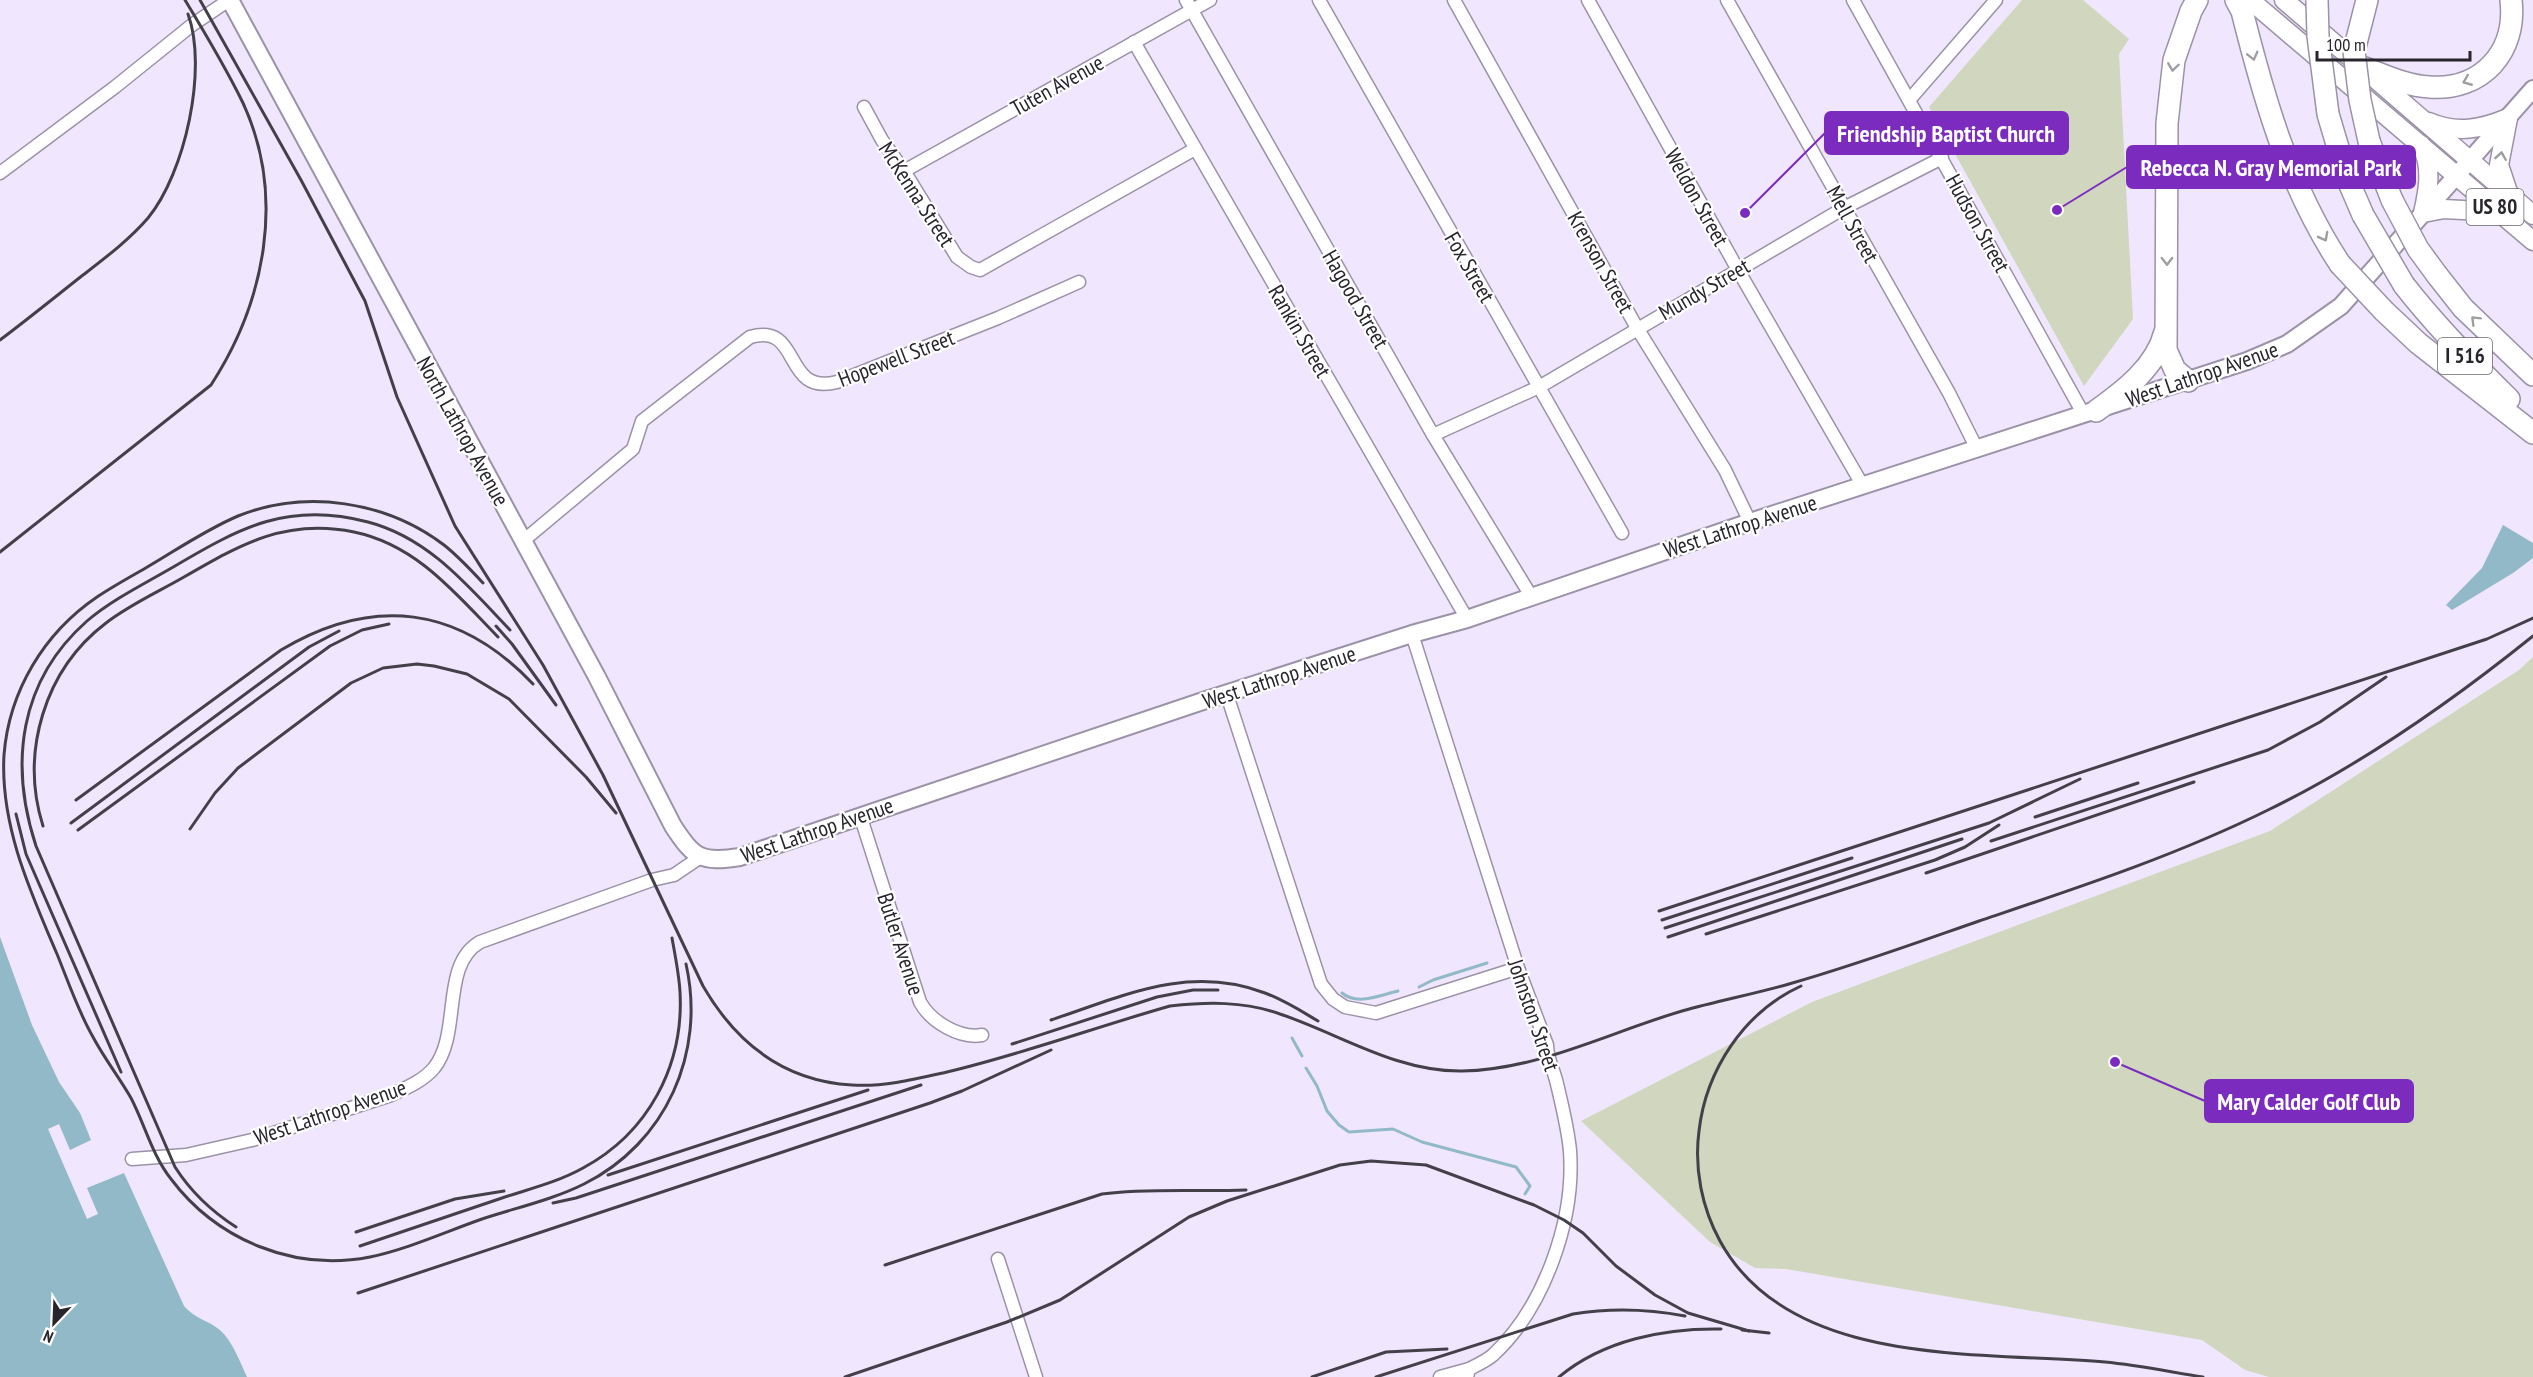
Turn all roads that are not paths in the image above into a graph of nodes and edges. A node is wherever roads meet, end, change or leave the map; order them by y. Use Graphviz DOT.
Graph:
graph roads {
  1 [pos="230,0"];
  2 [pos="1210,0"];
  3 [pos="1319,0"];
  4 [pos="1454,0"];
  5 [pos="1588,0"];
  6 [pos="1727,0"];
  7 [pos="1853,0"];
  8 [pos="1996,0"];
  9 [pos="2236,0"];
  10 [pos="2250,0"];
  11 [pos="2284,0"];
  12 [pos="2318,0"];
  13 [pos="2350,0"];
  14 [pos="2367,0"];
  15 [pos="2511,0"];
  16 [pos="1189,5"];
  17 [pos="2194,6"];
  18 [pos="2354,27"];
  19 [pos="1134,42"];
  20 [pos="2358,59"];
  21 [pos="2533,89"];
  22 [pos="1910,99"];
  23 [pos="864,107"];
  24 [pos="2508,118"];
  25 [pos="2423,120"];
  26 [pos="2421,143"];
  27 [pos="1195,148"];
  28 [pos="1942,158"];
  29 [pos="2469,160"];
  30 [pos="904,171"];
  31 [pos="0,173"];
  32 [pos="2456,175"];
  33 [pos="2508,194"];
  34 [pos="1844,208"];
  35 [pos="2500,212"];
  36 [pos="2423,213"];
  37 [pos="2533,215"];
  38 [pos="2533,241"];
  39 [pos="1738,270"];
  40 [pos="1078,282"];
  41 [pos="1637,328"];
  42 [pos="2166,329"];
  43 [pos="2533,375"];
  44 [pos="2188,381"];
  45 [pos="1539,387"];
  46 [pos="2090,413"];
  47 [pos="2533,422"];
  48 [pos="2533,433"];
  49 [pos="1433,435"];
  50 [pos="1977,449"];
  51 [pos="1863,486"];
  52 [pos="1750,522"];
  53 [pos="1622,533"];
  54 [pos="523,541"];
  55 [pos="1531,596"];
  56 [pos="1467,619"];
  57 [pos="1412,634"];
  58 [pos="1227,695"];
  59 [pos="860,815"];
  60 [pos="699,858"];
  61 [pos="1518,968"];
  62 [pos="982,1035"];
  63 [pos="132,1159"];
  64 [pos="998,1259"];
  65 [pos="1468,1373"];
  66 [pos="1036,1377"];
  67 [pos="1440,1377"];
  1 -- 31 [label="street"];
  1 -- 54 [label="street, North Lathrop Avenue"];
  2 -- 16 [label="street, Tuten Avenue"];
  3 -- 45 [label="street, Fox Street"];
  4 -- 41 [label="street, Krenson Street"];
  5 -- 39 [label="street, Weldon Street"];
  6 -- 34 [label="street, Mell Street"];
  7 -- 22 [label="street, Hudson Street"];
  8 -- 22 [label="street"];
  9 -- 48 [label="highway, one-way, bridge"];
  10 -- 26 [label="main road"];
  11 -- 20 [label="main road"];
  12 -- 47 [label="highway, I 516, bridge"];
  13 -- 18 [label="highway"];
  14 -- 18 [label="highway"];
  15 -- 20 [label="highway, one-way"];
  16 -- 19 [label="street, Tuten Avenue"];
  16 -- 49 [label="street, Hagood Street"];
  17 -- 42 [label="highway, one-way"];
  18 -- 20 [label="highway"];
  19 -- 27 [label="street, Rankin Street"];
  19 -- 30 [label="street, Tuten Avenue"];
  20 -- 25 [label="main road"];
  43 -- 20 [label="highway, I 516, one-way, bridge"];
  21 -- 24 [label="street, US 80"];
  22 -- 28 [label="street, Hudson Street"];
  23 -- 30 [label="street, McKenna Street"];
  24 -- 25 [label="main road"];
  24 -- 29 [label="street, US 80"];
  33 -- 24 [label="main road, one-way"];
  25 -- 29 [label="main road"];
  26 -- 32 [label="main road"];
  26 -- 36 [label="main road"];
  27 -- 30 [label="street, McKenna Street"];
  27 -- 56 [label="street, Rankin Street"];
  28 -- 34 [label="street, Mundy Street"];
  28 -- 46 [label="street, Hudson Street"];
  29 -- 32 [label="street, US 80"];
  29 -- 33 [label="main road"];
  32 -- 35 [label="main road, US 80"];
  32 -- 36 [label="street, West Lathrop Avenue"];
  33 -- 37 [label="main road, US 80"];
  34 -- 39 [label="street, Mundy Street"];
  34 -- 50 [label="street, Mell Street"];
  35 -- 36 [label="main road"];
  35 -- 38 [label="main road, US 80"];
  36 -- 44 [label="street, West Lathrop Avenue"];
  39 -- 41 [label="street, Mundy Street"];
  39 -- 51 [label="street, Weldon Street"];
  40 -- 54 [label="street, Hopewell Street"];
  41 -- 45 [label="street, Mundy Street"];
  41 -- 52 [label="street, Krenson Street"];
  42 -- 44 [label="highway"];
  42 -- 46 [label="highway"];
  44 -- 46 [label="street, West Lathrop Avenue"];
  45 -- 49 [label="street, Mundy Street"];
  45 -- 53 [label="street, Fox Street"];
  46 -- 50 [label="street, West Lathrop Avenue"];
  49 -- 55 [label="street, Hagood Street"];
  50 -- 51 [label="street, West Lathrop Avenue"];
  51 -- 52 [label="street, West Lathrop Avenue"];
  52 -- 55 [label="street, West Lathrop Avenue"];
  54 -- 60 [label="street, North Lathrop Avenue"];
  55 -- 56 [label="street, West Lathrop Avenue"];
  56 -- 57 [label="street, West Lathrop Avenue"];
  57 -- 58 [label="street, West Lathrop Avenue"];
  57 -- 61 [label="street, Johnston Street"];
  58 -- 59 [label="street, West Lathrop Avenue"];
  58 -- 61 [label="street"];
  59 -- 60 [label="street, West Lathrop Avenue"];
  59 -- 62 [label="street, Butler Avenue"];
  60 -- 63 [label="street, West Lathrop Avenue"];
  61 -- 65 [label="street, Johnston Street"];
  64 -- 66 [label="street"];
  65 -- 67 [label="street, Johnston Street"];
}
